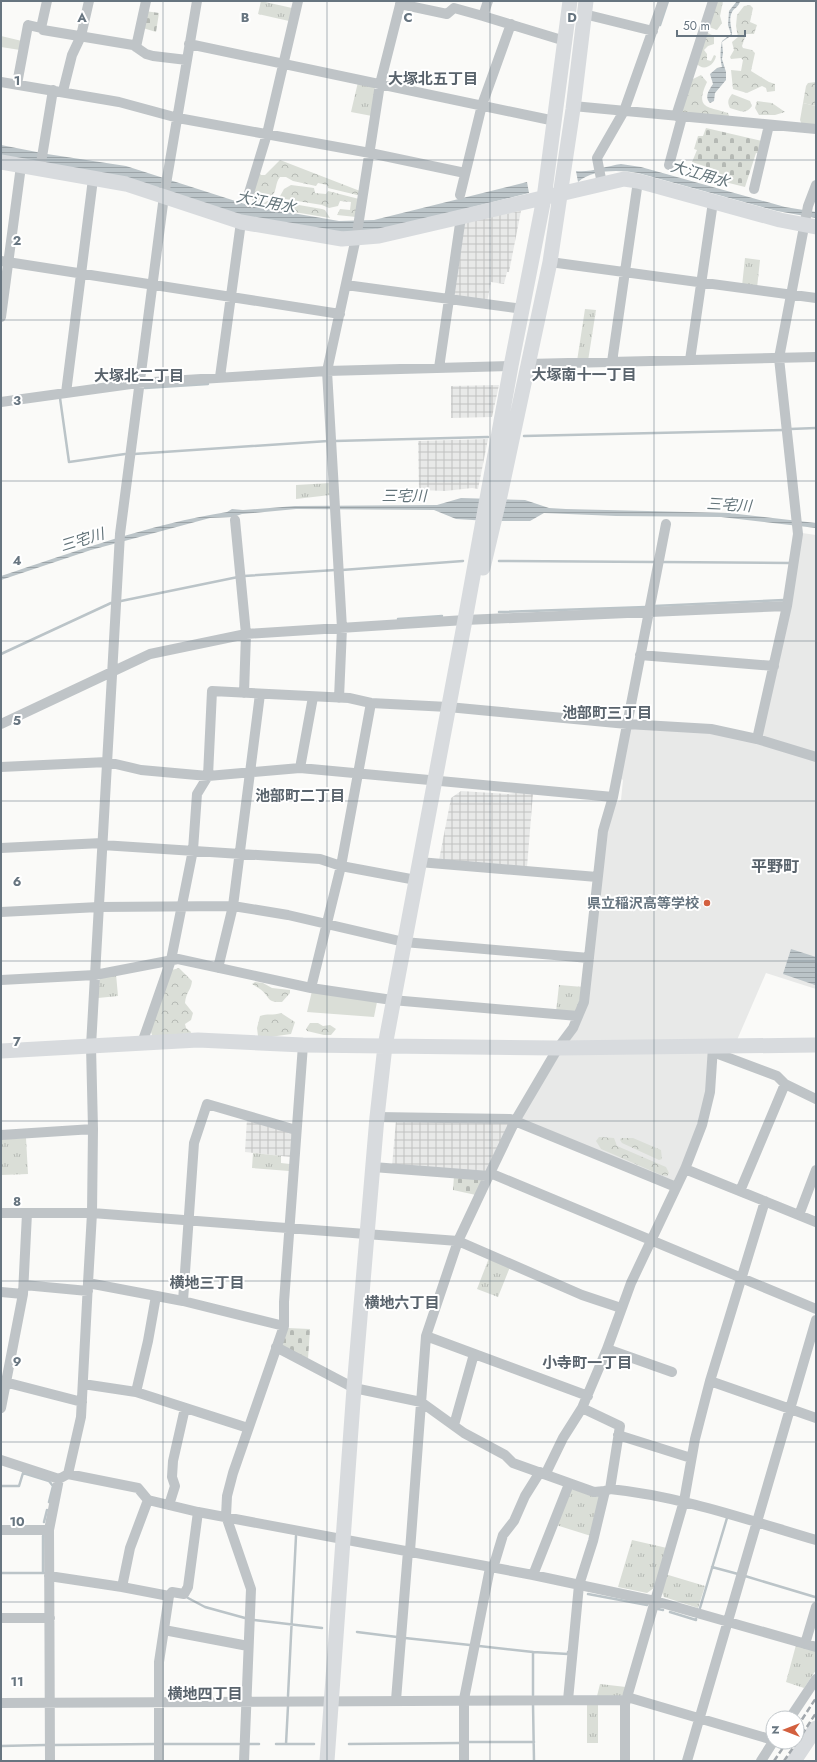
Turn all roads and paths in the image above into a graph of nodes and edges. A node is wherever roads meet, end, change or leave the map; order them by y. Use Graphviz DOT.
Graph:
graph roads {
  1 [pos="47,1"];
  2 [pos="89,1"];
  3 [pos="146,1"];
  4 [pos="197,1"];
  5 [pos="298,1"];
  6 [pos="488,1"];
  7 [pos="570,1"];
  8 [pos="663,1"];
  9 [pos="713,1"];
  10 [pos="400,2"];
  11 [pos="585,8"];
  12 [pos="483,16"];
  13 [pos="511,24"];
  14 [pos="41,28"];
  15 [pos="653,31"];
  16 [pos="81,36"];
  17 [pos="565,41"];
  18 [pos="189,44"];
  19 [pos="136,47"];
  20 [pos="187,60"];
  21 [pos="283,64"];
  22 [pos="1,82"];
  23 [pos="17,84"];
  24 [pos="380,84"];
  25 [pos="58,91"];
  26 [pos="482,105"];
  27 [pos="573,106"];
  28 [pos="624,111"];
  29 [pos="679,116"];
  30 [pos="178,118"];
  31 [pos="555,121"];
  32 [pos="768,125"];
  33 [pos="816,129"];
  34 [pos="267,134"];
  35 [pos="370,152"];
  36 [pos="1,162"];
  37 [pos="669,165"];
  38 [pos="20,166"];
  39 [pos="41,167"];
  40 [pos="465,173"];
  41 [pos="93,178"];
  42 [pos="601,180"];
  43 [pos="638,181"];
  44 [pos="816,185"];
  45 [pos="754,189"];
  46 [pos="164,193"];
  47 [pos="249,193"];
  48 [pos="560,194"];
  49 [pos="460,195"];
  50 [pos="544,198"];
  51 [pos="713,202"];
  52 [pos="811,206"];
  53 [pos="461,217"];
  54 [pos="241,222"];
  55 [pos="808,224"];
  56 [pos="356,236"];
  57 [pos="5,262"];
  58 [pos="550,262"];
  59 [pos="625,272"];
  60 [pos="81,274"];
  61 [pos="701,282"];
  62 [pos="152,285"];
  63 [pos="346,285"];
  64 [pos="790,294"];
  65 [pos="231,297"];
  66 [pos="816,298"];
  67 [pos="449,299"];
  68 [pos="523,309"];
  69 [pos="340,314"];
  70 [pos="1,317"];
  71 [pos="816,357"];
  72 [pos="779,358"];
  73 [pos="690,360"];
  74 [pos="612,362"];
  75 [pos="527,364"];
  76 [pos="511,366"];
  77 [pos="440,368"];
  78 [pos="328,371"];
  79 [pos="220,378"];
  80 [pos="138,383"];
  81 [pos="66,393"];
  82 [pos="1,402"];
  83 [pos="494,496"];
  84 [pos="235,520"];
  85 [pos="666,524"];
  86 [pos="787,606"];
  87 [pos="649,611"];
  88 [pos="465,620"];
  89 [pos="342,628"];
  90 [pos="246,634"];
  91 [pos="640,655"];
  92 [pos="774,666"];
  93 [pos="112,672"];
  94 [pos="244,693"];
  95 [pos="260,694"];
  96 [pos="313,697"];
  97 [pos="339,698"];
  98 [pos="371,703"];
  99 [pos="448,707"];
  100 [pos="1,724"];
  101 [pos="627,724"];
  102 [pos="757,739"];
  103 [pos="816,757"];
  104 [pos="107,762"];
  105 [pos="1,767"];
  106 [pos="300,768"];
  107 [pos="250,772"];
  108 [pos="358,772"];
  109 [pos="208,776"];
  110 [pos="434,781"];
  111 [pos="613,797"];
  112 [pos="102,844"];
  113 [pos="1,848"];
  114 [pos="193,850"];
  115 [pos="240,853"];
  116 [pos="419,862"];
  117 [pos="341,866"];
  118 [pos="597,877"];
  119 [pos="416,880"];
  120 [pos="182,906"];
  121 [pos="234,906"];
  122 [pos="99,907"];
  123 [pos="1,912"];
  124 [pos="327,925"];
  125 [pos="404,942"];
  126 [pos="589,958"];
  127 [pos="171,960"];
  128 [pos="218,968"];
  129 [pos="95,975"];
  130 [pos="1,980"];
  131 [pos="311,988"];
  132 [pos="392,1000"];
  133 [pos="578,1016"];
  134 [pos="142,1043"];
  135 [pos="303,1045"];
  136 [pos="816,1045"];
  137 [pos="91,1046"];
  138 [pos="385,1046"];
  139 [pos="558,1048"];
  140 [pos="713,1049"];
  141 [pos="1,1051"];
  142 [pos="785,1084"];
  143 [pos="816,1099"];
  144 [pos="377,1117"];
  145 [pos="515,1121"];
  146 [pos="93,1129"];
  147 [pos="296,1130"];
  148 [pos="1,1135"];
  149 [pos="373,1167"];
  150 [pos="685,1168"];
  151 [pos="816,1170"];
  152 [pos="490,1174"];
  153 [pos="676,1187"];
  154 [pos="740,1191"];
  155 [pos="765,1201"];
  156 [pos="1,1213"];
  157 [pos="27,1213"];
  158 [pos="92,1213"];
  159 [pos="799,1215"];
  160 [pos="189,1220"];
  161 [pos="816,1222"];
  162 [pos="289,1228"];
  163 [pos="368,1233"];
  164 [pos="652,1240"];
  165 [pos="458,1241"];
  166 [pos="741,1277"];
  167 [pos="88,1287"];
  168 [pos="24,1289"];
  169 [pos="1,1292"];
  170 [pos="156,1296"];
  171 [pos="183,1301"];
  172 [pos="622,1308"];
  173 [pos="816,1309"];
  174 [pos="816,1320"];
  175 [pos="284,1326"];
  176 [pos="426,1336"];
  177 [pos="276,1347"];
  178 [pos="607,1349"];
  179 [pos="474,1354"];
  180 [pos="672,1372"];
  181 [pos="710,1381"];
  182 [pos="4,1382"];
  183 [pos="83,1384"];
  184 [pos="354,1388"];
  185 [pos="136,1392"];
  186 [pos="588,1396"];
  187 [pos="82,1402"];
  188 [pos="421,1402"];
  189 [pos="1,1408"];
  190 [pos="185,1408"];
  191 [pos="582,1408"];
  192 [pos="790,1409"];
  193 [pos="816,1418"];
  194 [pos="454,1425"];
  195 [pos="248,1428"];
  196 [pos="618,1435"];
  197 [pos="691,1458"];
  198 [pos="1,1460"];
  199 [pos="543,1473"];
  200 [pos="63,1476"];
  201 [pos="569,1484"];
  202 [pos="607,1490"];
  203 [pos="148,1500"];
  204 [pos="684,1501"];
  205 [pos="169,1505"];
  206 [pos="198,1512"];
  207 [pos="226,1516"];
  208 [pos="757,1522"];
  209 [pos="1,1530"];
  210 [pos="50,1530"];
  211 [pos="343,1538"];
  212 [pos="816,1540"];
  213 [pos="409,1551"];
  214 [pos="491,1568"];
  215 [pos="533,1575"];
  216 [pos="50,1576"];
  217 [pos="579,1585"];
  218 [pos="122,1587"];
  219 [pos="169,1596"];
  220 [pos="654,1601"];
  221 [pos="816,1606"];
  222 [pos="1,1618"];
  223 [pos="50,1618"];
  224 [pos="728,1622"];
  225 [pos="164,1630"];
  226 [pos="805,1644"];
  227 [pos="248,1646"];
  228 [pos="816,1647"];
  229 [pos="816,1679"];
  230 [pos="627,1698"];
  231 [pos="464,1699"];
  232 [pos="396,1700"];
  233 [pos="568,1700"];
  234 [pos="246,1701"];
  235 [pos="331,1701"];
  236 [pos="159,1702"];
  237 [pos="1,1703"];
  238 [pos="50,1703"];
  239 [pos="795,1710"];
  240 [pos="699,1718"];
  241 [pos="807,1734"];
  242 [pos="765,1739"];
  243 [pos="768,1750"];
  244 [pos="50,1761"];
  245 [pos="159,1761"];
  246 [pos="244,1761"];
  247 [pos="327,1761"];
  248 [pos="464,1761"];
  249 [pos="625,1761"];
  250 [pos="687,1761"];
  251 [pos="761,1761"];
  252 [pos="794,1761"];
  1 -- 14 [label="street"];
  2 -- 16 [label="street"];
  3 -- 19 [label="street"];
  4 -- 18 [label="street"];
  5 -- 21 [label="street"];
  6 -- 12 [label="street"];
  7 -- 17 [label="street"];
  8 -- 15 [label="street"];
  9 -- 29 [label="street"];
  10 -- 12 [label="street"];
  10 -- 24 [label="street"];
  11 -- 15 [label="street"];
  11 -- 27 [label="street"];
  12 -- 13 [label="street"];
  13 -- 17 [label="street"];
  13 -- 26 [label="street"];
  14 -- 16 [label="street"];
  14 -- 23 [label="street"];
  15 -- 28 [label="street"];
  16 -- 19 [label="street"];
  16 -- 25 [label="street"];
  17 -- 31 [label="street"];
  18 -- 20 [label="street"];
  18 -- 21 [label="street"];
  19 -- 20 [label="street"];
  20 -- 30 [label="street"];
  21 -- 24 [label="street"];
  21 -- 34 [label="street"];
  22 -- 23 [label="street"];
  23 -- 25 [label="street"];
  24 -- 26 [label="street"];
  24 -- 35 [label="street"];
  25 -- 30 [label="street"];
  25 -- 39 [label="street"];
  26 -- 31 [label="street"];
  26 -- 40 [label="street"];
  27 -- 28 [label="street"];
  27 -- 48 [label="street"];
  28 -- 29 [label="street"];
  28 -- 42 [label="street"];
  29 -- 32 [label="street"];
  29 -- 37 [label="street"];
  30 -- 34 [label="street"];
  30 -- 46 [label="street"];
  31 -- 50 [label="street"];
  32 -- 33 [label="street"];
  32 -- 45 [label="street"];
  34 -- 35 [label="street"];
  34 -- 47 [label="street"];
  35 -- 40 [label="street"];
  35 -- 56 [label="street"];
  36 -- 38 [label="street"];
  38 -- 39 [label="street"];
  38 -- 57 [label="street"];
  39 -- 41 [label="street"];
  40 -- 49 [label="street"];
  41 -- 46 [label="street"];
  41 -- 60 [label="street"];
  42 -- 43 [label="street"];
  42 -- 48 [label="street"];
  43 -- 51 [label="street"];
  43 -- 59 [label="street"];
  44 -- 52 [label="street"];
  46 -- 54 [label="street"];
  46 -- 62 [label="street"];
  48 -- 50 [label="street"];
  48 -- 58 [label="street"];
  50 -- 53 [label="street"];
  50 -- 68 [label="street"];
  51 -- 55 [label="street"];
  51 -- 61 [label="street"];
  52 -- 55 [label="street"];
  53 -- 56 [label="street"];
  53 -- 67 [label="street"];
  54 -- 56 [label="street"];
  54 -- 65 [label="street"];
  55 -- 64 [label="street"];
  56 -- 63 [label="street"];
  57 -- 60 [label="street"];
  57 -- 70 [label="street"];
  58 -- 59 [label="street"];
  58 -- 75 [label="street"];
  59 -- 61 [label="street"];
  59 -- 74 [label="street"];
  60 -- 62 [label="street"];
  60 -- 81 [label="street"];
  61 -- 64 [label="street"];
  61 -- 73 [label="street"];
  62 -- 65 [label="street"];
  62 -- 80 [label="street"];
  63 -- 67 [label="street"];
  63 -- 69 [label="street"];
  64 -- 66 [label="street"];
  64 -- 72 [label="street"];
  65 -- 69 [label="street"];
  65 -- 79 [label="street"];
  67 -- 68 [label="street"];
  67 -- 77 [label="street"];
  68 -- 76 [label="street"];
  69 -- 78 [label="street"];
  71 -- 72 [label="street"];
  72 -- 73 [label="street"];
  72 -- 86 [label="street"];
  73 -- 74 [label="street"];
  74 -- 75 [label="street"];
  75 -- 83 [label="street"];
  76 -- 77 [label="street"];
  76 -- 83 [label="street"];
  77 -- 78 [label="street"];
  78 -- 79 [label="street"];
  78 -- 89 [label="street"];
  79 -- 80 [label="street"];
  80 -- 81 [label="street"];
  80 -- 93 [label="street"];
  81 -- 82 [label="street"];
  83 -- 88 [label="street"];
  84 -- 90 [label="street"];
  85 -- 87 [label="street"];
  86 -- 87 [label="street"];
  86 -- 92 [label="street"];
  87 -- 88 [label="street"];
  87 -- 91 [label="street"];
  88 -- 89 [label="street"];
  88 -- 99 [label="street"];
  89 -- 90 [label="street"];
  89 -- 97 [label="street"];
  90 -- 93 [label="street"];
  90 -- 94 [label="street"];
  91 -- 92 [label="street"];
  91 -- 101 [label="street"];
  92 -- 102 [label="street"];
  93 -- 100 [label="street"];
  93 -- 104 [label="street"];
  94 -- 95 [label="street"];
  94 -- 109 [label="street"];
  95 -- 96 [label="street"];
  95 -- 107 [label="street"];
  96 -- 97 [label="street"];
  96 -- 106 [label="street"];
  97 -- 98 [label="street"];
  98 -- 99 [label="street"];
  98 -- 108 [label="street"];
  99 -- 101 [label="street"];
  99 -- 110 [label="street"];
  101 -- 102 [label="street"];
  101 -- 111 [label="street"];
  102 -- 103 [label="street"];
  104 -- 105 [label="street"];
  104 -- 109 [label="street"];
  104 -- 112 [label="street"];
  106 -- 107 [label="street"];
  106 -- 108 [label="street"];
  107 -- 109 [label="street"];
  107 -- 115 [label="street"];
  108 -- 110 [label="street"];
  108 -- 117 [label="street"];
  109 -- 114 [label="street"];
  110 -- 111 [label="street"];
  110 -- 116 [label="street"];
  111 -- 118 [label="street"];
  112 -- 113 [label="street"];
  112 -- 114 [label="street"];
  112 -- 122 [label="street"];
  114 -- 115 [label="street"];
  114 -- 120 [label="street"];
  115 -- 117 [label="street"];
  115 -- 121 [label="street"];
  116 -- 118 [label="street"];
  116 -- 119 [label="street"];
  117 -- 119 [label="street"];
  117 -- 124 [label="street"];
  118 -- 126 [label="street"];
  119 -- 125 [label="street"];
  120 -- 121 [label="street"];
  120 -- 122 [label="street"];
  120 -- 127 [label="street"];
  121 -- 124 [label="street"];
  121 -- 128 [label="street"];
  122 -- 123 [label="street"];
  122 -- 129 [label="street"];
  124 -- 125 [label="street"];
  124 -- 131 [label="street"];
  125 -- 126 [label="street"];
  125 -- 132 [label="street"];
  126 -- 133 [label="street"];
  127 -- 128 [label="street"];
  127 -- 129 [label="street"];
  127 -- 134 [label="street"];
  128 -- 131 [label="street"];
  129 -- 130 [label="street"];
  129 -- 137 [label="street"];
  131 -- 132 [label="street"];
  132 -- 133 [label="street"];
  132 -- 138 [label="street"];
  133 -- 139 [label="street"];
  134 -- 135 [label="street"];
  134 -- 137 [label="street"];
  135 -- 138 [label="street"];
  135 -- 147 [label="street"];
  136 -- 140 [label="street"];
  137 -- 141 [label="street"];
  137 -- 146 [label="street"];
  138 -- 139 [label="street"];
  138 -- 144 [label="street"];
  139 -- 140 [label="street"];
  139 -- 145 [label="street"];
  140 -- 142 [label="street"];
  140 -- 150 [label="street"];
  142 -- 143 [label="street"];
  142 -- 154 [label="street"];
  144 -- 145 [label="street"];
  144 -- 149 [label="street"];
  145 -- 152 [label="street"];
  145 -- 153 [label="street"];
  146 -- 148 [label="street"];
  146 -- 158 [label="street"];
  147 -- 160 [label="street"];
  147 -- 162 [label="street"];
  149 -- 152 [label="street"];
  149 -- 163 [label="street"];
  150 -- 153 [label="street"];
  150 -- 154 [label="street"];
  151 -- 159 [label="street"];
  152 -- 164 [label="street"];
  152 -- 165 [label="street"];
  153 -- 164 [label="street"];
  154 -- 155 [label="street"];
  155 -- 159 [label="street"];
  155 -- 166 [label="street"];
  156 -- 157 [label="street"];
  157 -- 158 [label="street"];
  157 -- 168 [label="street"];
  158 -- 160 [label="street"];
  158 -- 167 [label="street"];
  159 -- 161 [label="street"];
  160 -- 162 [label="street"];
  160 -- 171 [label="street"];
  162 -- 163 [label="street"];
  162 -- 175 [label="street"];
  163 -- 165 [label="street"];
  163 -- 184 [label="street"];
  164 -- 166 [label="street"];
  164 -- 172 [label="street"];
  165 -- 172 [label="street"];
  165 -- 176 [label="street"];
  166 -- 173 [label="street"];
  166 -- 181 [label="street"];
  167 -- 168 [label="street"];
  167 -- 170 [label="street"];
  167 -- 183 [label="street"];
  168 -- 169 [label="street"];
  168 -- 182 [label="street"];
  170 -- 171 [label="street"];
  170 -- 185 [label="street"];
  171 -- 175 [label="street"];
  172 -- 178 [label="street"];
  174 -- 192 [label="street"];
  175 -- 177 [label="street"];
  176 -- 179 [label="street"];
  176 -- 188 [label="street"];
  177 -- 184 [label="street"];
  177 -- 195 [label="street"];
  178 -- 180 [label="street"];
  178 -- 186 [label="street"];
  179 -- 186 [label="street"];
  179 -- 194 [label="street"];
  181 -- 192 [label="street"];
  181 -- 197 [label="street"];
  182 -- 187 [label="street"];
  182 -- 189 [label="street"];
  183 -- 185 [label="street"];
  183 -- 187 [label="street"];
  184 -- 188 [label="street"];
  184 -- 211 [label="street"];
  185 -- 190 [label="street"];
  186 -- 191 [label="street"];
  187 -- 200 [label="street"];
  188 -- 194 [label="street"];
  188 -- 213 [label="street"];
  190 -- 195 [label="street"];
  190 -- 205 [label="street"];
  191 -- 196 [label="street"];
  191 -- 199 [label="street"];
  192 -- 193 [label="street"];
  192 -- 208 [label="street"];
  194 -- 199 [label="street"];
  195 -- 207 [label="street"];
  196 -- 197 [label="street"];
  196 -- 202 [label="street"];
  197 -- 204 [label="street"];
  198 -- 200 [label="street"];
  199 -- 201 [label="street"];
  199 -- 214 [label="street"];
  200 -- 203 [label="street"];
  200 -- 210 [label="street"];
  201 -- 202 [label="street"];
  201 -- 215 [label="street"];
  202 -- 204 [label="street"];
  202 -- 217 [label="street"];
  203 -- 205 [label="street"];
  203 -- 218 [label="street"];
  204 -- 208 [label="street"];
  204 -- 220 [label="street"];
  205 -- 206 [label="street"];
  206 -- 207 [label="street"];
  206 -- 219 [label="street"];
  207 -- 211 [label="street"];
  207 -- 227 [label="street"];
  208 -- 212 [label="street"];
  208 -- 224 [label="street"];
  209 -- 210 [label="street"];
  210 -- 216 [label="street"];
  211 -- 213 [label="street"];
  211 -- 235 [label="street"];
  213 -- 214 [label="street"];
  213 -- 232 [label="street"];
  214 -- 215 [label="street"];
  214 -- 231 [label="street"];
  215 -- 217 [label="street"];
  216 -- 218 [label="street"];
  216 -- 223 [label="street"];
  217 -- 220 [label="street"];
  217 -- 233 [label="street"];
  218 -- 219 [label="street"];
  219 -- 225 [label="street"];
  220 -- 224 [label="street"];
  220 -- 230 [label="street"];
  221 -- 226 [label="street"];
  222 -- 223 [label="street"];
  223 -- 238 [label="street"];
  224 -- 226 [label="street"];
  224 -- 240 [label="street"];
  225 -- 227 [label="street"];
  225 -- 236 [label="street"];
  226 -- 228 [label="street"];
  227 -- 234 [label="street"];
  229 -- 239 [label="street"];
  230 -- 233 [label="street"];
  230 -- 240 [label="street"];
  230 -- 249 [label="street"];
  231 -- 232 [label="street"];
  231 -- 233 [label="street"];
  231 -- 248 [label="street"];
  232 -- 235 [label="street"];
  234 -- 235 [label="street"];
  234 -- 236 [label="street"];
  234 -- 246 [label="street"];
  235 -- 247 [label="street"];
  236 -- 238 [label="street"];
  236 -- 245 [label="street"];
  237 -- 238 [label="street"];
  238 -- 244 [label="street"];
  240 -- 242 [label="street"];
  240 -- 250 [label="street"];
  241 -- 252 [label="street"];
  243 -- 251 [label="street"];
}
